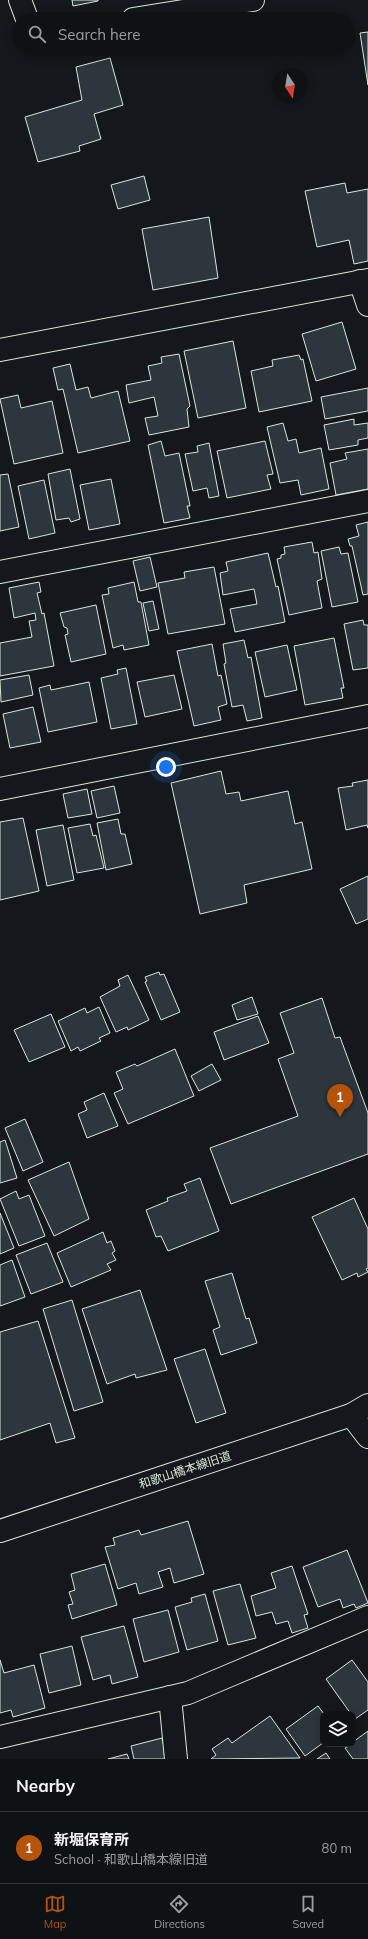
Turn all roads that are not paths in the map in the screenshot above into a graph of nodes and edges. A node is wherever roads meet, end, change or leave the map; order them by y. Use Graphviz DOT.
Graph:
graph roads {
  1 [pos="20,0"];
  2 [pos="253,0"];
  3 [pos="24,12"];
  4 [pos="177,12"];
  5 [pos="364,281"];
  6 [pos="368,305"];
  7 [pos="0,350"];
  8 [pos="368,501"];
  9 [pos="0,572"];
  10 [pos="368,716"];
  11 [pos="0,789"];
  12 [pos="360,1410"];
  13 [pos="368,1437"];
  14 [pos="0,1531"];
  15 [pos="368,1617"];
  16 [pos="170,1697"];
  17 [pos="0,1737"];
  18 [pos="176,1759"];
  1 -- 3 [label="street"];
  2 -- 4 [label="street"];
  5 -- 6 [label="street"];
  5 -- 7 [label="street"];
  8 -- 9 [label="street"];
  10 -- 11 [label="street"];
  12 -- 13 [label="street"];
  12 -- 14 [label="street, 和歌山橋本線旧道"];
  15 -- 16 [label="street"];
  16 -- 17 [label="street"];
  16 -- 18 [label="street"];
}
